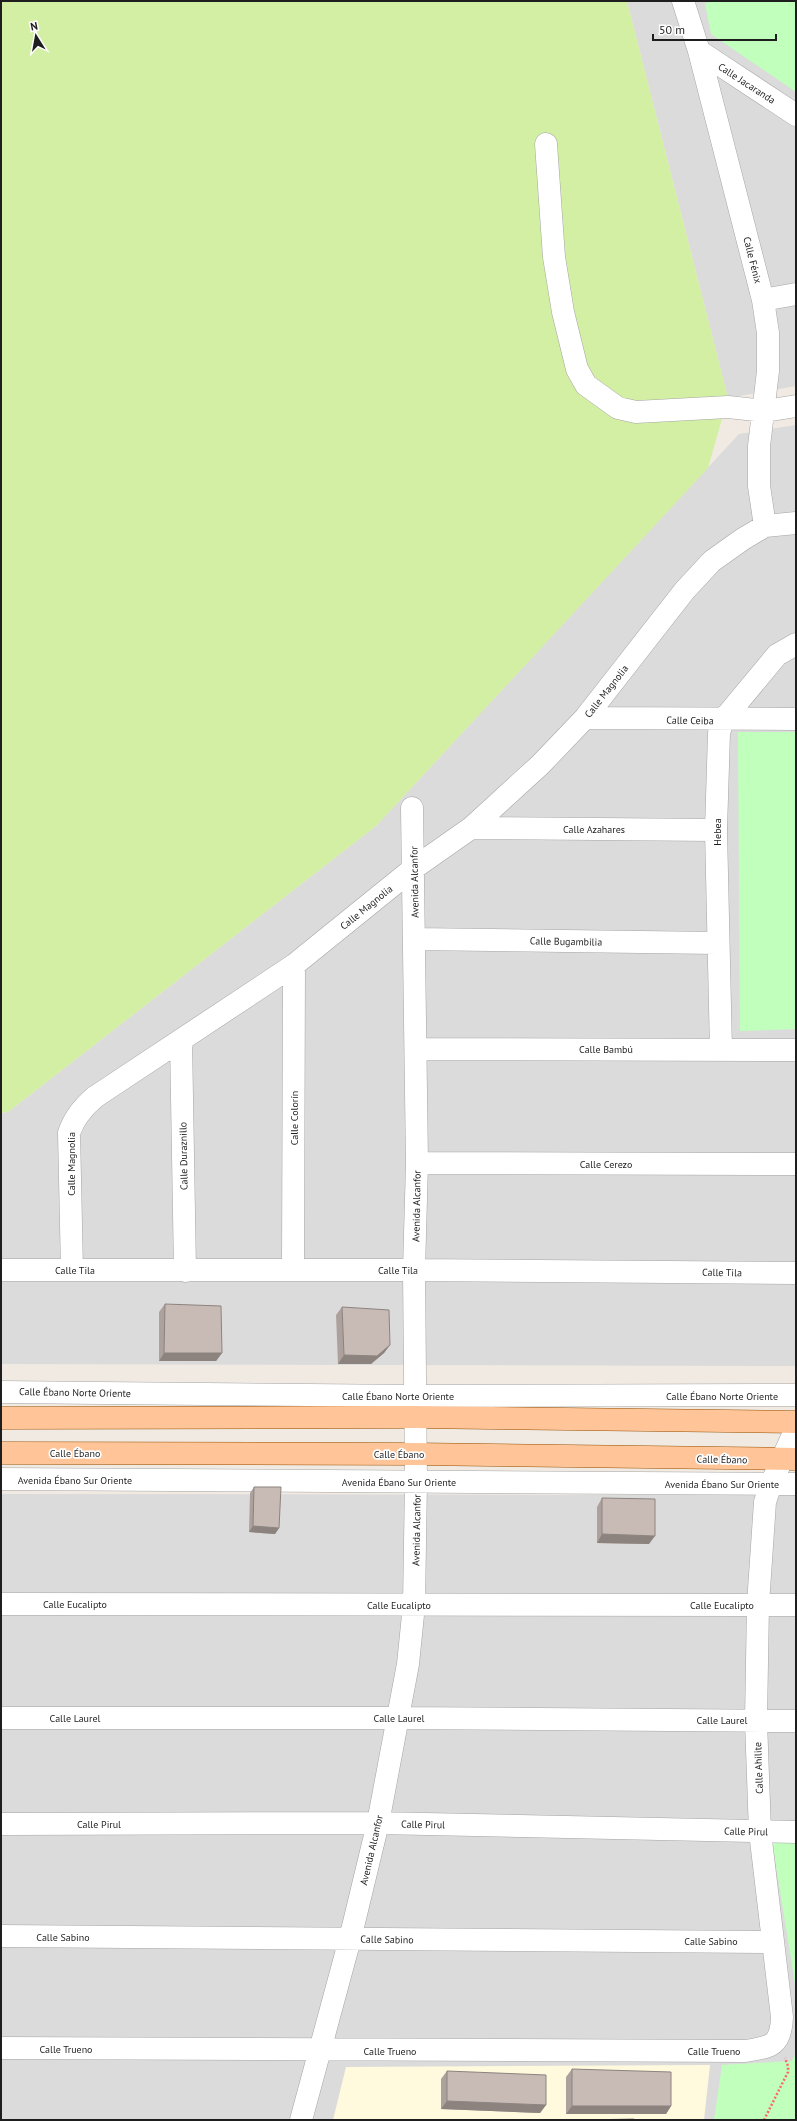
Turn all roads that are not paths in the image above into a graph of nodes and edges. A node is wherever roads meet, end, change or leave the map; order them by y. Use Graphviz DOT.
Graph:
graph roads {
  1 [pos="683,1"];
  2 [pos="699,51"];
  3 [pos="796,115"];
  4 [pos="546,144"];
  5 [pos="796,294"];
  6 [pos="763,300"];
  7 [pos="796,406"];
  8 [pos="765,411"];
  9 [pos="796,523"];
  10 [pos="765,526"];
  11 [pos="796,644"];
  12 [pos="585,718"];
  13 [pos="796,719"];
  14 [pos="723,720"];
  15 [pos="412,808"];
  16 [pos="471,828"];
  17 [pos="716,830"];
  18 [pos="414,868"];
  19 [pos="415,939"];
  20 [pos="717,943"];
  21 [pos="294,965"];
  22 [pos="181,1040"];
  23 [pos="416,1049"];
  24 [pos="721,1050"];
  25 [pos="796,1050"];
  26 [pos="417,1163"];
  27 [pos="796,1164"];
  28 [pos="1,1270"];
  29 [pos="72,1270"];
  30 [pos="293,1270"];
  31 [pos="414,1270"];
  32 [pos="185,1271"];
  33 [pos="796,1273"];
  34 [pos="1,1392"];
  35 [pos="796,1395"];
  36 [pos="415,1407"];
  37 [pos="1,1418"];
  38 [pos="796,1422"];
  39 [pos="796,1428"];
  40 [pos="1,1453"];
  41 [pos="416,1454"];
  42 [pos="789,1459"];
  43 [pos="1,1480"];
  44 [pos="416,1482"];
  45 [pos="771,1484"];
  46 [pos="796,1484"];
  47 [pos="1,1604"];
  48 [pos="758,1604"];
  49 [pos="414,1605"];
  50 [pos="796,1605"];
  51 [pos="1,1718"];
  52 [pos="398,1718"];
  53 [pos="756,1721"];
  54 [pos="796,1721"];
  55 [pos="378,1823"];
  56 [pos="1,1824"];
  57 [pos="760,1832"];
  58 [pos="796,1832"];
  59 [pos="1,1936"];
  60 [pos="350,1939"];
  61 [pos="773,1942"];
  62 [pos="777,2041"];
  63 [pos="1,2048"];
  64 [pos="319,2050"];
  65 [pos="301,2120"];
  1 -- 2 [label="street, Calle Fénix"];
  2 -- 3 [label="street, Calle Jacaranda"];
  2 -- 6 [label="street, Calle Fénix"];
  4 -- 8 [label="street"];
  5 -- 6 [label="street"];
  6 -- 8 [label="street, Calle Fénix"];
  7 -- 8 [label="street"];
  8 -- 10 [label="street, Calle Fénix"];
  9 -- 10 [label="street, Calle Magnolia"];
  10 -- 12 [label="street, Calle Magnolia"];
  11 -- 14 [label="street, Hebea"];
  12 -- 14 [label="street, Calle Ceiba"];
  12 -- 16 [label="street, Calle Magnolia"];
  13 -- 14 [label="street, Calle Ceiba"];
  14 -- 17 [label="street, Hebea"];
  15 -- 18 [label="street, Avenida Alcanfor"];
  16 -- 17 [label="street, Calle Azahares"];
  16 -- 18 [label="street, Calle Magnolia"];
  17 -- 20 [label="street, Hebea"];
  18 -- 19 [label="street, Avenida Alcanfor"];
  18 -- 21 [label="street, Calle Magnolia"];
  19 -- 20 [label="street, Calle Bugambilia"];
  19 -- 23 [label="street, Avenida Alcanfor"];
  20 -- 24 [label="street, Hebea"];
  21 -- 22 [label="street, Calle Magnolia"];
  21 -- 30 [label="street, Calle Colorín"];
  22 -- 29 [label="street, Calle Magnolia"];
  22 -- 32 [label="street, Calle Duraznillo"];
  23 -- 24 [label="street, Calle Bambú"];
  23 -- 26 [label="street, Avenida Alcanfor"];
  24 -- 25 [label="street, Calle Bambú"];
  26 -- 27 [label="street, Calle Cerezo"];
  26 -- 31 [label="street, Avenida Alcanfor"];
  28 -- 29 [label="street, Calle Tila"];
  29 -- 32 [label="street, Calle Tila"];
  30 -- 31 [label="street, Calle Tila"];
  30 -- 32 [label="street, Calle Tila"];
  31 -- 33 [label="street, Calle Tila"];
  31 -- 36 [label="street, Avenida Alcanfor"];
  34 -- 36 [label="street, Calle Ébano Norte Oriente"];
  35 -- 36 [label="street, Calle Ébano Norte Oriente"];
  36 -- 37 [label="main road"];
  36 -- 38 [label="main road"];
  36 -- 41 [label="street, Avenida Alcanfor"];
  39 -- 42 [label="street, Calle Ahilite"];
  40 -- 41 [label="main road, Calle Ébano"];
  41 -- 42 [label="main road, Calle Ébano"];
  41 -- 44 [label="street, Avenida Alcanfor"];
  42 -- 45 [label="street, Calle Ahilite"];
  43 -- 44 [label="street, Avenida Ébano Sur Oriente"];
  44 -- 45 [label="street, Avenida Ébano Sur Oriente"];
  44 -- 49 [label="street, Avenida Alcanfor"];
  45 -- 46 [label="street, Avenida Ébano Sur Oriente"];
  45 -- 48 [label="street, Calle Ahilite"];
  47 -- 49 [label="street, Calle Eucalipto"];
  48 -- 49 [label="street, Calle Eucalipto"];
  48 -- 50 [label="street, Calle Eucalipto"];
  48 -- 53 [label="street, Calle Ahilite"];
  49 -- 52 [label="street, Avenida Alcanfor"];
  51 -- 52 [label="street, Calle Laurel"];
  52 -- 53 [label="street, Calle Laurel"];
  52 -- 55 [label="street, Avenida Alcanfor"];
  53 -- 54 [label="street, Calle Laurel"];
  53 -- 57 [label="street, Calle Ahilite"];
  55 -- 56 [label="street, Calle Pirul"];
  55 -- 57 [label="street, Calle Pirul"];
  55 -- 60 [label="street, Avenida Alcanfor"];
  57 -- 58 [label="street, Calle Pirul"];
  57 -- 61 [label="street, Calle Ahilite"];
  59 -- 60 [label="street, Calle Sabino"];
  60 -- 61 [label="street, Calle Sabino"];
  60 -- 64 [label="street, Avenida Alcanfor"];
  61 -- 62 [label="street, Calle Ahilite"];
  62 -- 64 [label="street, Calle Trueno"];
  63 -- 64 [label="street, Calle Trueno"];
  64 -- 65 [label="street, Avenida Alcanfor"];
}
